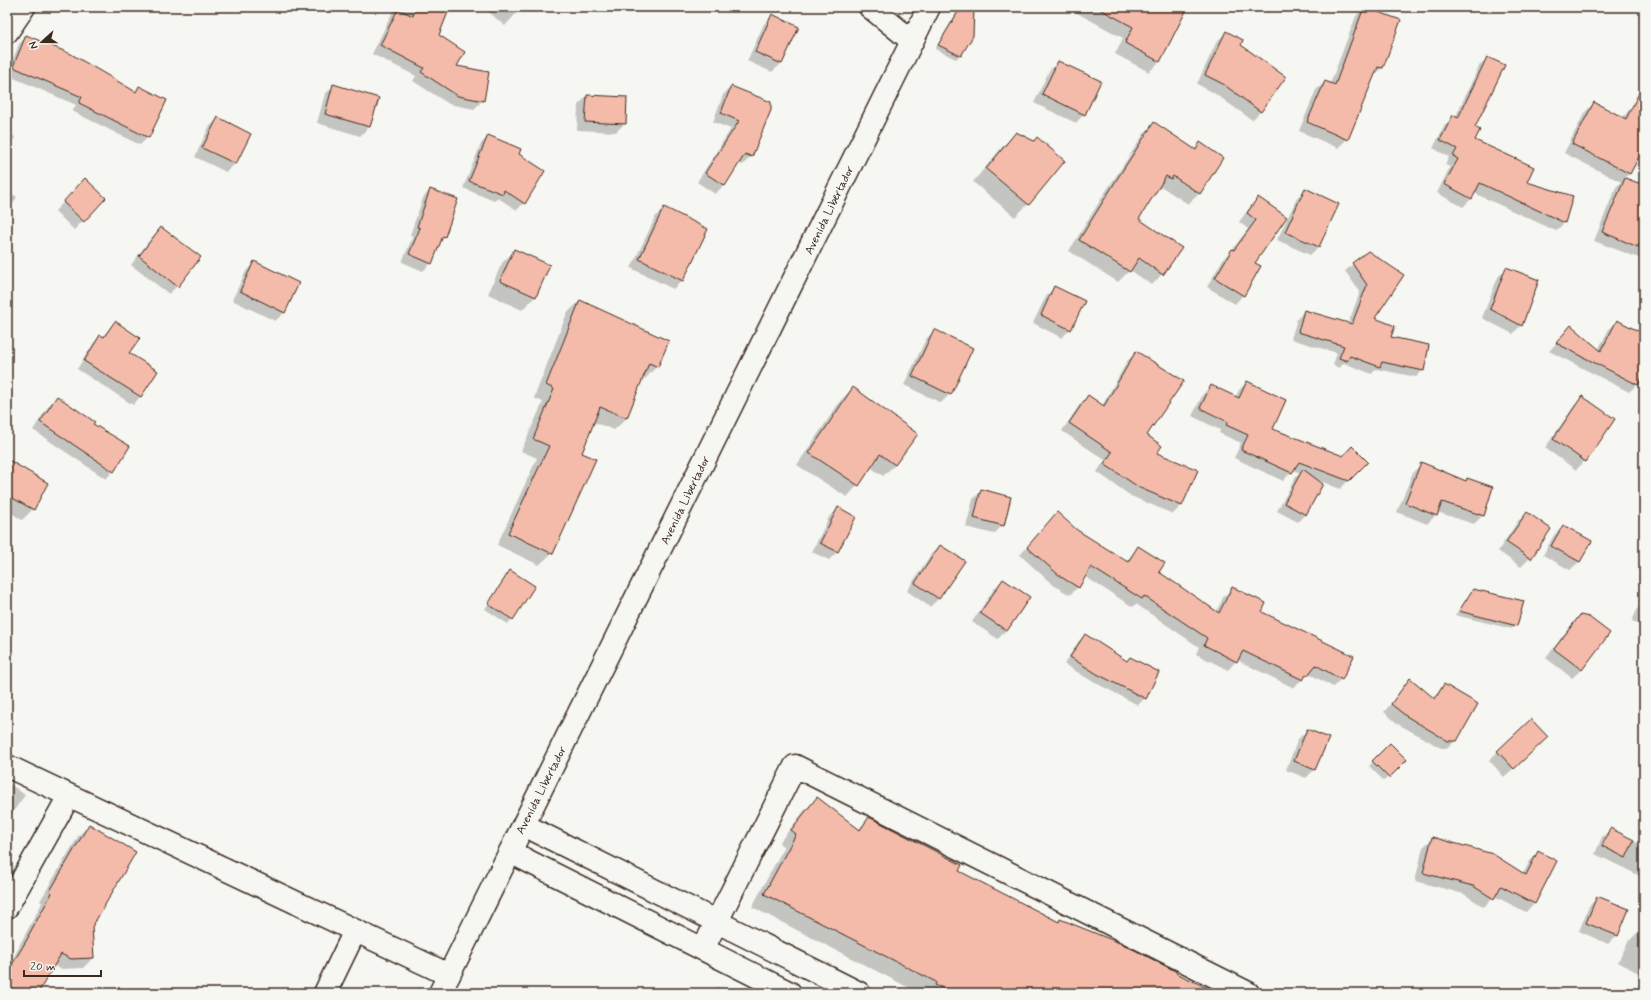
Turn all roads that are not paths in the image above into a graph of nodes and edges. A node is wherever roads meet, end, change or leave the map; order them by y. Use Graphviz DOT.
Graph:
graph roads {
  1 [pos="24,7"];
  2 [pos="870,7"];
  3 [pos="929,7"];
  4 [pos="7,32"];
  5 [pos="912,41"];
  6 [pos="7,766"];
  7 [pos="69,796"];
  8 [pos="524,825"];
  9 [pos="510,852"];
  10 [pos="7,907"];
  11 [pos="717,922"];
  12 [pos="355,931"];
  13 [pos="703,950"];
  14 [pos="444,984"];
  15 [pos="325,993"];
  16 [pos="790,993"];
  17 [pos="859,993"];
  18 [pos="1248,993"];
  1 -- 4 [label="main road"];
  2 -- 5 [label="main road"];
  3 -- 5 [label="main road, Avenida Libertador"];
  5 -- 8 [label="main road, Avenida Libertador"];
  6 -- 7 [label="main road"];
  7 -- 10 [label="main road"];
  7 -- 12 [label="main road"];
  8 -- 9 [label="main road, Avenida Libertador"];
  8 -- 11 [label="main road"];
  9 -- 13 [label="main road"];
  9 -- 14 [label="main road, Avenida Libertador"];
  11 -- 13 [label="main road"];
  11 -- 17 [label="main road"];
  11 -- 18 [label="main road"];
  12 -- 14 [label="main road"];
  12 -- 15 [label="main road"];
  13 -- 16 [label="main road"];
}
